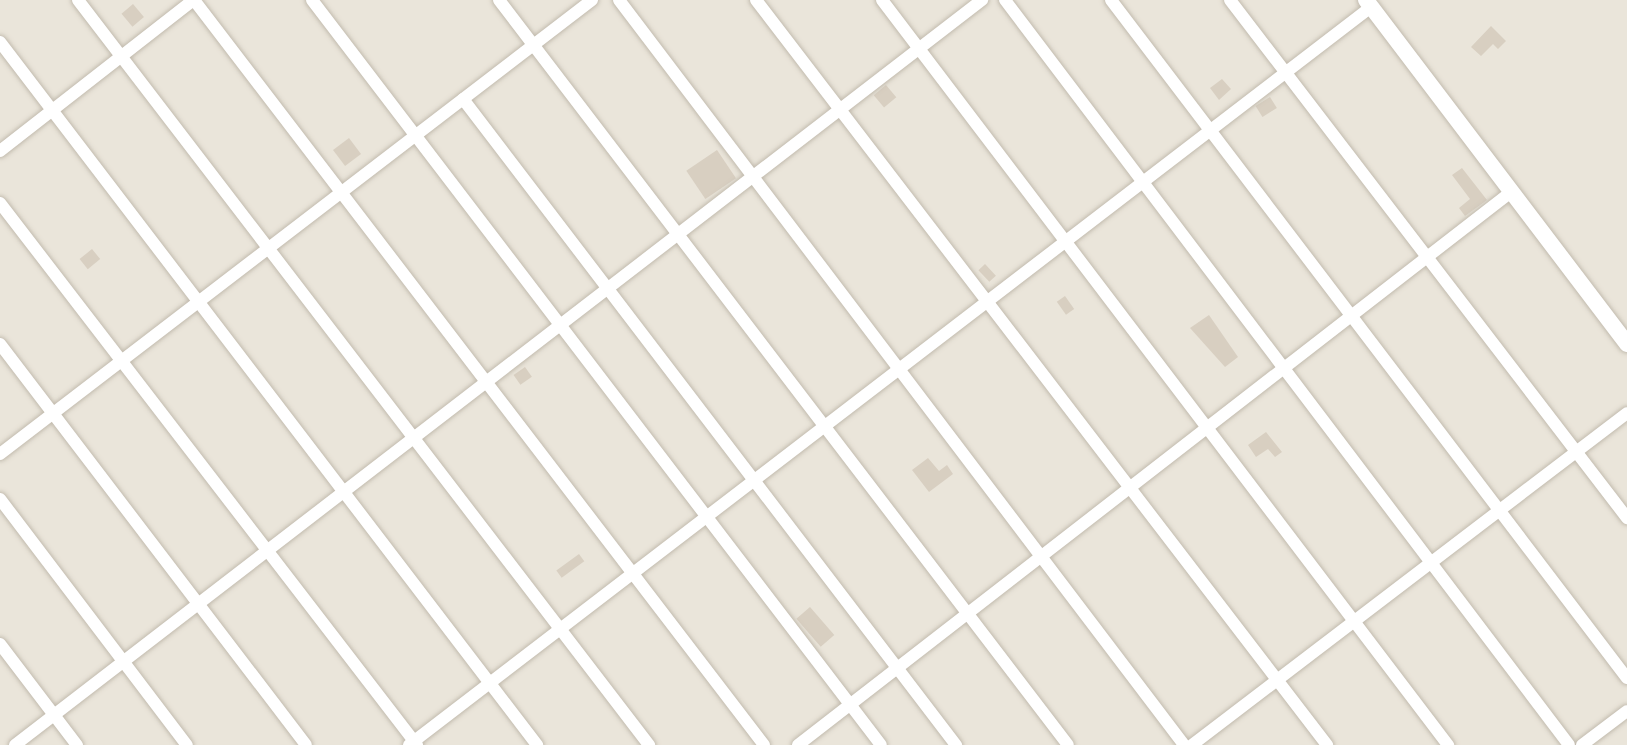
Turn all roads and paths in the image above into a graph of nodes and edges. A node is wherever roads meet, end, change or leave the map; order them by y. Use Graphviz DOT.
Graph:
graph roads {
  1 [pos="78,0"];
  2 [pos="194,0"];
  3 [pos="312,0"];
  4 [pos="499,0"];
  5 [pos="592,0"];
  6 [pos="619,0"];
  7 [pos="756,0"];
  8 [pos="882,0"];
  9 [pos="982,0"];
  10 [pos="1005,0"];
  11 [pos="1111,0"];
  12 [pos="1230,0"];
  13 [pos="1369,3"];
  14 [pos="0,43"];
  15 [pos="534,45"];
  16 [pos="919,49"];
  17 [pos="121,56"];
  18 [pos="1286,72"];
  19 [pos="463,99"];
  20 [pos="52,110"];
  21 [pos="840,110"];
  22 [pos="1210,130"];
  23 [pos="415,136"];
  24 [pos="0,151"];
  25 [pos="753,177"];
  26 [pos="1143,182"];
  27 [pos="342,192"];
  28 [pos="1511,192"];
  29 [pos="0,203"];
  30 [pos="678,234"];
  31 [pos="1065,242"];
  32 [pos="268,248"];
  33 [pos="1427,257"];
  34 [pos="608,288"];
  35 [pos="198,302"];
  36 [pos="987,302"];
  37 [pos="1351,316"];
  38 [pos="560,325"];
  39 [pos="0,344"];
  40 [pos="1627,344"];
  41 [pos="122,361"];
  42 [pos="1284,368"];
  43 [pos="899,369"];
  44 [pos="486,382"];
  45 [pos="1627,413"];
  46 [pos="53,414"];
  47 [pos="824,426"];
  48 [pos="1207,428"];
  49 [pos="414,438"];
  50 [pos="1576,452"];
  51 [pos="0,454"];
  52 [pos="754,480"];
  53 [pos="1130,488"];
  54 [pos="343,492"];
  55 [pos="0,499"];
  56 [pos="1499,510"];
  57 [pos="707,517"];
  58 [pos="1627,518"];
  59 [pos="267,550"];
  60 [pos="1041,556"];
  61 [pos="1431,562"];
  62 [pos="633,573"];
  63 [pos="198,604"];
  64 [pos="967,614"];
  65 [pos="1354,621"];
  66 [pos="560,629"];
  67 [pos="0,644"];
  68 [pos="123,662"];
  69 [pos="897,668"];
  70 [pos="1627,678"];
  71 [pos="1277,680"];
  72 [pos="489,683"];
  73 [pos="850,704"];
  74 [pos="1627,711"];
  75 [pos="54,715"];
  76 [pos="413,744"];
  77 [pos="15,745"];
  78 [pos="76,745"];
  79 [pos="187,745"];
  80 [pos="306,745"];
  81 [pos="537,745"];
  82 [pos="649,745"];
  83 [pos="764,745"];
  84 [pos="798,745"];
  85 [pos="881,745"];
  86 [pos="956,745"];
  87 [pos="1068,745"];
  88 [pos="1184,745"];
  89 [pos="1192,745"];
  90 [pos="1327,745"];
  91 [pos="1448,745"];
  92 [pos="1569,745"];
  93 [pos="1582,745"];
  1 -- 17 [label="street"];
  2 -- 17 [label="street"];
  2 -- 27 [label="street"];
  3 -- 23 [label="street"];
  4 -- 15 [label="street"];
  5 -- 15 [label="street"];
  6 -- 25 [label="street"];
  7 -- 21 [label="street"];
  8 -- 16 [label="street"];
  9 -- 16 [label="street"];
  10 -- 26 [label="street"];
  11 -- 22 [label="street"];
  12 -- 18 [label="street"];
  13 -- 18 [label="street"];
  13 -- 28 [label="street"];
  14 -- 20 [label="street"];
  15 -- 19 [label="street"];
  15 -- 30 [label="street"];
  16 -- 21 [label="street"];
  16 -- 31 [label="street"];
  17 -- 20 [label="street"];
  17 -- 32 [label="street"];
  18 -- 22 [label="street"];
  18 -- 33 [label="street"];
  19 -- 23 [label="street"];
  19 -- 34 [label="street"];
  20 -- 24 [label="street"];
  20 -- 35 [label="street"];
  21 -- 25 [label="street"];
  21 -- 36 [label="street"];
  22 -- 26 [label="street"];
  22 -- 37 [label="street"];
  23 -- 27 [label="street"];
  23 -- 38 [label="street"];
  25 -- 30 [label="street"];
  25 -- 43 [label="street"];
  26 -- 31 [label="street"];
  26 -- 42 [label="street"];
  27 -- 32 [label="street"];
  27 -- 44 [label="street"];
  28 -- 33 [label="street"];
  28 -- 40 [label="street"];
  29 -- 41 [label="street"];
  30 -- 34 [label="street"];
  30 -- 47 [label="street"];
  31 -- 36 [label="street"];
  31 -- 48 [label="street"];
  32 -- 35 [label="street"];
  32 -- 49 [label="street"];
  33 -- 37 [label="street"];
  33 -- 50 [label="street"];
  34 -- 38 [label="street"];
  34 -- 52 [label="street"];
  35 -- 41 [label="street"];
  35 -- 54 [label="street"];
  36 -- 43 [label="street"];
  36 -- 53 [label="street"];
  37 -- 42 [label="street"];
  37 -- 56 [label="street"];
  38 -- 44 [label="street"];
  38 -- 57 [label="street"];
  39 -- 46 [label="street"];
  41 -- 46 [label="street"];
  41 -- 59 [label="street"];
  42 -- 48 [label="street"];
  42 -- 61 [label="street"];
  43 -- 47 [label="street"];
  43 -- 60 [label="street"];
  44 -- 49 [label="street"];
  44 -- 62 [label="street"];
  45 -- 50 [label="street"];
  46 -- 51 [label="street"];
  46 -- 63 [label="street"];
  47 -- 52 [label="street"];
  47 -- 64 [label="street"];
  48 -- 53 [label="street"];
  48 -- 65 [label="street"];
  49 -- 54 [label="street"];
  49 -- 66 [label="street"];
  50 -- 56 [label="street"];
  50 -- 58 [label="street"];
  52 -- 57 [label="street"];
  52 -- 69 [label="street"];
  53 -- 60 [label="street"];
  53 -- 71 [label="street"];
  54 -- 59 [label="street"];
  54 -- 72 [label="street"];
  55 -- 68 [label="street"];
  56 -- 61 [label="street"];
  56 -- 70 [label="street"];
  57 -- 62 [label="street"];
  57 -- 73 [label="street"];
  59 -- 63 [label="street"];
  59 -- 76 [label="street"];
  60 -- 64 [label="street"];
  60 -- 88 [label="street"];
  61 -- 65 [label="street"];
  61 -- 92 [label="street"];
  62 -- 66 [label="street"];
  62 -- 83 [label="street"];
  63 -- 68 [label="street"];
  63 -- 80 [label="street"];
  64 -- 69 [label="street"];
  64 -- 87 [label="street"];
  65 -- 71 [label="street"];
  65 -- 91 [label="street"];
  66 -- 72 [label="street"];
  66 -- 82 [label="street"];
  67 -- 75 [label="street"];
  68 -- 75 [label="street"];
  68 -- 79 [label="street"];
  69 -- 73 [label="street"];
  69 -- 86 [label="street"];
  71 -- 89 [label="street"];
  71 -- 90 [label="street"];
  72 -- 76 [label="street"];
  72 -- 81 [label="street"];
  73 -- 84 [label="street"];
  73 -- 85 [label="street"];
  74 -- 93 [label="street"];
  75 -- 77 [label="street"];
  75 -- 78 [label="street"];
}
